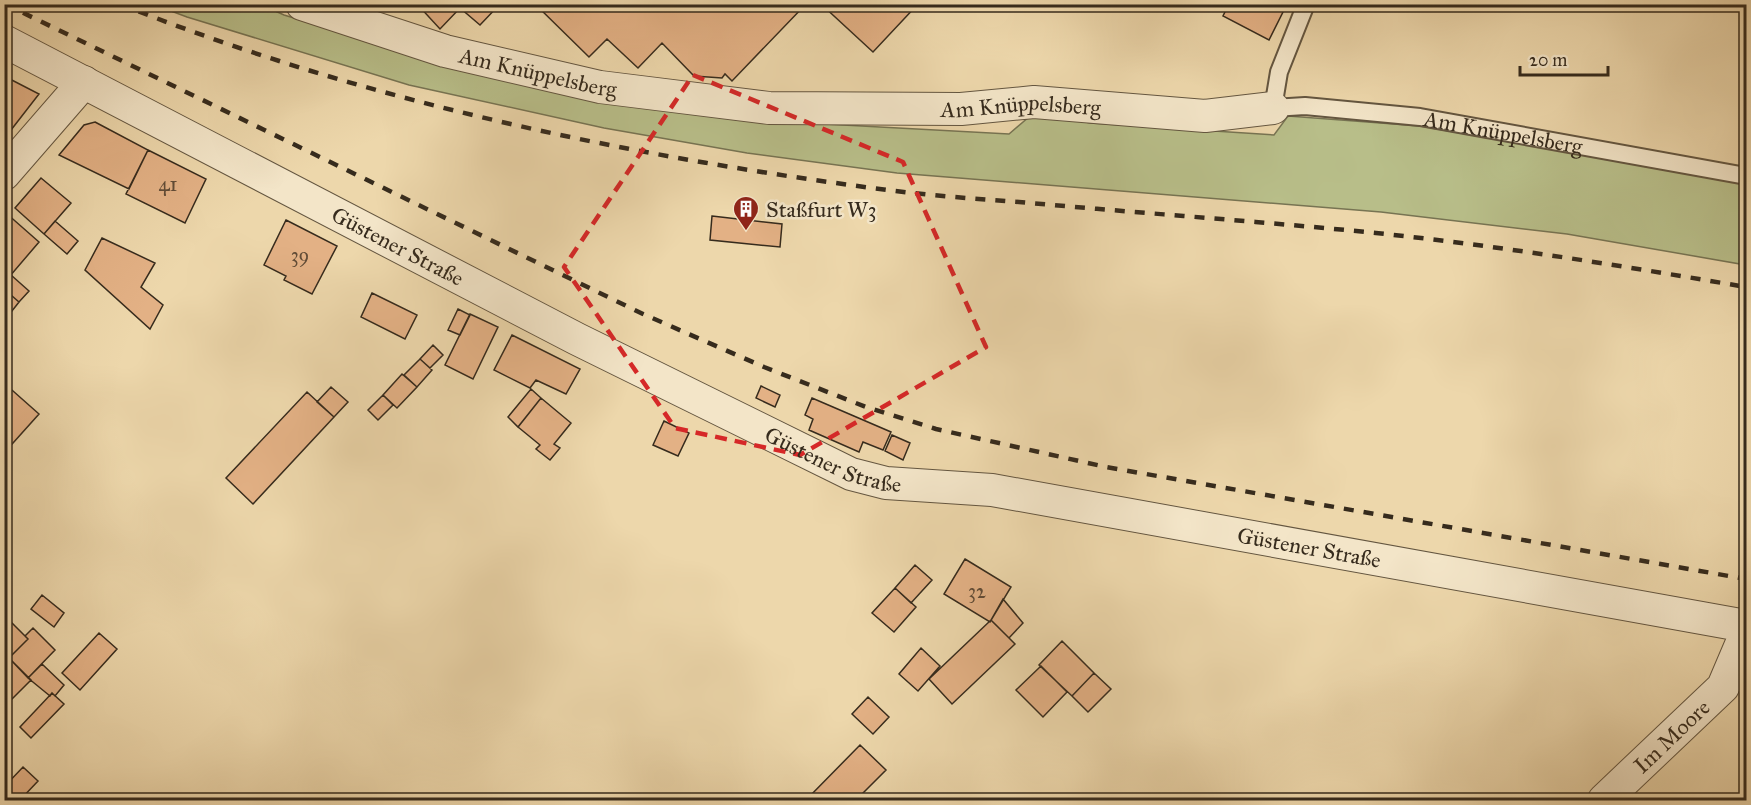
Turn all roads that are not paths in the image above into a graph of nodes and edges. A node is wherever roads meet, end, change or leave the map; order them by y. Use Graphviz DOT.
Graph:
graph roads {
  1 [pos="302,4"];
  2 [pos="1306,4"];
  3 [pos="4,41"];
  4 [pos="84,82"];
  5 [pos="1273,108"];
  6 [pos="4,174"];
  7 [pos="1746,176"];
  8 [pos="1746,626"];
  9 [pos="1746,633"];
  10 [pos="1604,801"];
  1 -- 5 [label="street, Am Knüppelsberg"];
  2 -- 5 [label="lane"];
  3 -- 4 [label="street, Güstener Straße"];
  4 -- 6 [label="street"];
  4 -- 8 [label="street, Güstener Straße"];
  5 -- 7 [label="lane, Am Knüppelsberg"];
  9 -- 10 [label="street, Im Moore"];
}
